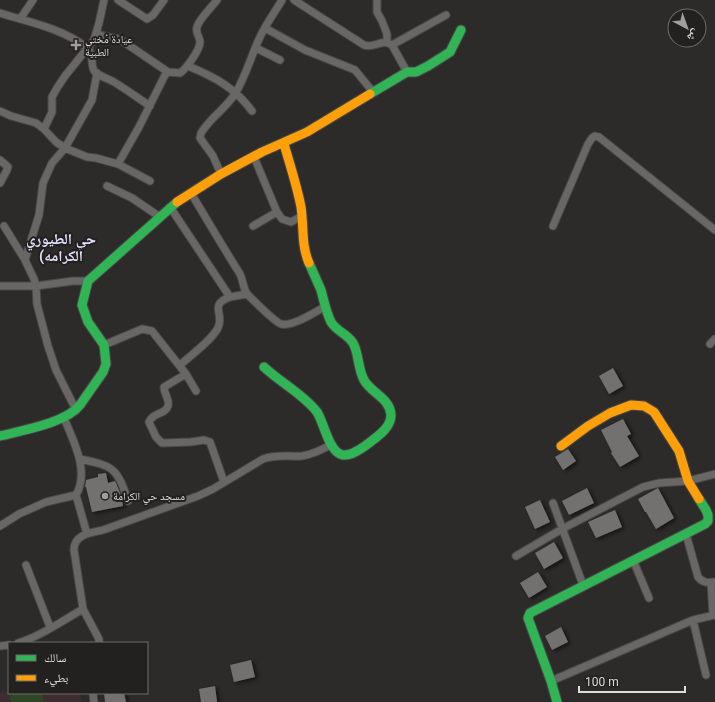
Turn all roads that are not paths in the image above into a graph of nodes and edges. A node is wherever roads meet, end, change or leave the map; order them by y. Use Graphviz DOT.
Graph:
graph roads {
  1 [pos="33,0"];
  2 [pos="104,0"];
  3 [pos="118,0"];
  4 [pos="164,0"];
  5 [pos="217,0"];
  6 [pos="282,0"];
  7 [pos="294,0"];
  8 [pos="377,0"];
  9 [pos="0,14"];
  10 [pos="446,15"];
  11 [pos="20,19"];
  12 [pos="265,28"];
  13 [pos="461,30"];
  14 [pos="96,33"];
  15 [pos="389,44"];
  16 [pos="88,48"];
  17 [pos="256,48"];
  18 [pos="280,60"];
  19 [pos="188,66"];
  20 [pos="168,72"];
  21 [pos="407,72"];
  22 [pos="97,73"];
  23 [pos="236,92"];
  24 [pos="373,92"];
  25 [pos="150,106"];
  26 [pos="0,112"];
  27 [pos="252,112"];
  28 [pos="44,129"];
  29 [pos="284,144"];
  30 [pos="65,148"];
  31 [pos="254,157"];
  32 [pos="0,160"];
  33 [pos="118,164"];
  34 [pos="221,174"];
  35 [pos="150,181"];
  36 [pos="0,183"];
  37 [pos="107,186"];
  38 [pos="191,192"];
  39 [pos="170,207"];
  40 [pos="277,212"];
  41 [pos="302,216"];
  42 [pos="160,217"];
  43 [pos="4,226"];
  44 [pos="253,226"];
  45 [pos="553,226"];
  46 [pos="715,230"];
  47 [pos="25,260"];
  48 [pos="88,281"];
  49 [pos="0,286"];
  50 [pos="36,286"];
  51 [pos="247,294"];
  52 [pos="230,297"];
  53 [pos="326,306"];
  54 [pos="104,345"];
  55 [pos="180,365"];
  56 [pos="264,367"];
  57 [pos="186,374"];
  58 [pos="196,391"];
  59 [pos="76,410"];
  60 [pos="64,418"];
  61 [pos="0,436"];
  62 [pos="332,444"];
  63 [pos="561,446"];
  64 [pos="80,459"];
  65 [pos="715,474"];
  66 [pos="688,481"];
  67 [pos="224,482"];
  68 [pos="76,495"];
  69 [pos="128,501"];
  70 [pos="553,503"];
  71 [pos="0,526"];
  72 [pos="562,529"];
  73 [pos="87,534"];
  74 [pos="686,534"];
  75 [pos="516,556"];
  76 [pos="633,560"];
  77 [pos="26,564"];
  78 [pos="713,583"];
  79 [pos="583,585"];
  80 [pos="649,598"];
  81 [pos="83,609"];
  82 [pos="714,615"];
  83 [pos="693,620"];
  84 [pos="50,627"];
  85 [pos="21,642"];
  86 [pos="99,642"];
  87 [pos="706,675"];
  88 [pos="551,681"];
  89 [pos="557,702"];
  1 -- 11 [label="street"];
  2 -- 14 [label="street"];
  3 -- 4 [label="street"];
  5 -- 19 [label="street"];
  6 -- 12 [label="street"];
  7 -- 15 [label="street"];
  8 -- 15 [label="street"];
  9 -- 11 [label="street"];
  10 -- 15 [label="street"];
  11 -- 16 [label="street"];
  12 -- 17 [label="street"];
  12 -- 24 [label="street"];
  13 -- 21 [label="street"];
  14 -- 16 [label="street"];
  14 -- 20 [label="street"];
  15 -- 21 [label="street"];
  16 -- 22 [label="street"];
  16 -- 28 [label="street"];
  17 -- 18 [label="street"];
  17 -- 23 [label="street"];
  19 -- 20 [label="street"];
  19 -- 23 [label="street"];
  20 -- 25 [label="street"];
  21 -- 24 [label="street"];
  22 -- 25 [label="street"];
  22 -- 30 [label="street"];
  23 -- 27 [label="street"];
  23 -- 34 [label="street"];
  24 -- 29 [label="street"];
  25 -- 33 [label="street"];
  26 -- 28 [label="street"];
  28 -- 30 [label="street"];
  29 -- 31 [label="street"];
  29 -- 41 [label="street"];
  30 -- 33 [label="street"];
  30 -- 47 [label="street"];
  31 -- 34 [label="street"];
  31 -- 40 [label="street"];
  32 -- 36 [label="street"];
  33 -- 35 [label="street"];
  34 -- 38 [label="street"];
  37 -- 42 [label="street"];
  38 -- 39 [label="street"];
  38 -- 51 [label="street"];
  39 -- 42 [label="street"];
  39 -- 52 [label="street"];
  40 -- 41 [label="street"];
  40 -- 44 [label="street"];
  41 -- 53 [label="street"];
  42 -- 48 [label="street"];
  43 -- 47 [label="street"];
  45 -- 46 [label="street"];
  47 -- 50 [label="street"];
  48 -- 50 [label="street"];
  48 -- 54 [label="street"];
  49 -- 50 [label="street"];
  50 -- 59 [label="street"];
  51 -- 52 [label="street"];
  51 -- 53 [label="street"];
  52 -- 55 [label="street"];
  53 -- 62 [label="street"];
  54 -- 55 [label="street"];
  54 -- 59 [label="street"];
  55 -- 57 [label="street"];
  56 -- 62 [label="street"];
  57 -- 58 [label="street"];
  57 -- 67 [label="street"];
  59 -- 60 [label="street"];
  60 -- 61 [label="street"];
  60 -- 64 [label="street"];
  62 -- 67 [label="street"];
  63 -- 66 [label="street"];
  64 -- 68 [label="street"];
  64 -- 69 [label="street"];
  65 -- 66 [label="street"];
  66 -- 72 [label="street"];
  66 -- 74 [label="street"];
  67 -- 73 [label="street"];
  68 -- 71 [label="street"];
  68 -- 73 [label="street"];
  70 -- 72 [label="street"];
  72 -- 75 [label="street"];
  72 -- 79 [label="street"];
  73 -- 81 [label="street"];
  74 -- 76 [label="street"];
  74 -- 78 [label="street"];
  76 -- 79 [label="street"];
  76 -- 80 [label="street"];
  77 -- 84 [label="street"];
  78 -- 82 [label="street"];
  79 -- 88 [label="street"];
  81 -- 84 [label="street"];
  81 -- 86 [label="street"];
  82 -- 83 [label="street"];
  83 -- 87 [label="street"];
  83 -- 88 [label="street"];
  84 -- 85 [label="street"];
  88 -- 89 [label="street"];
}
